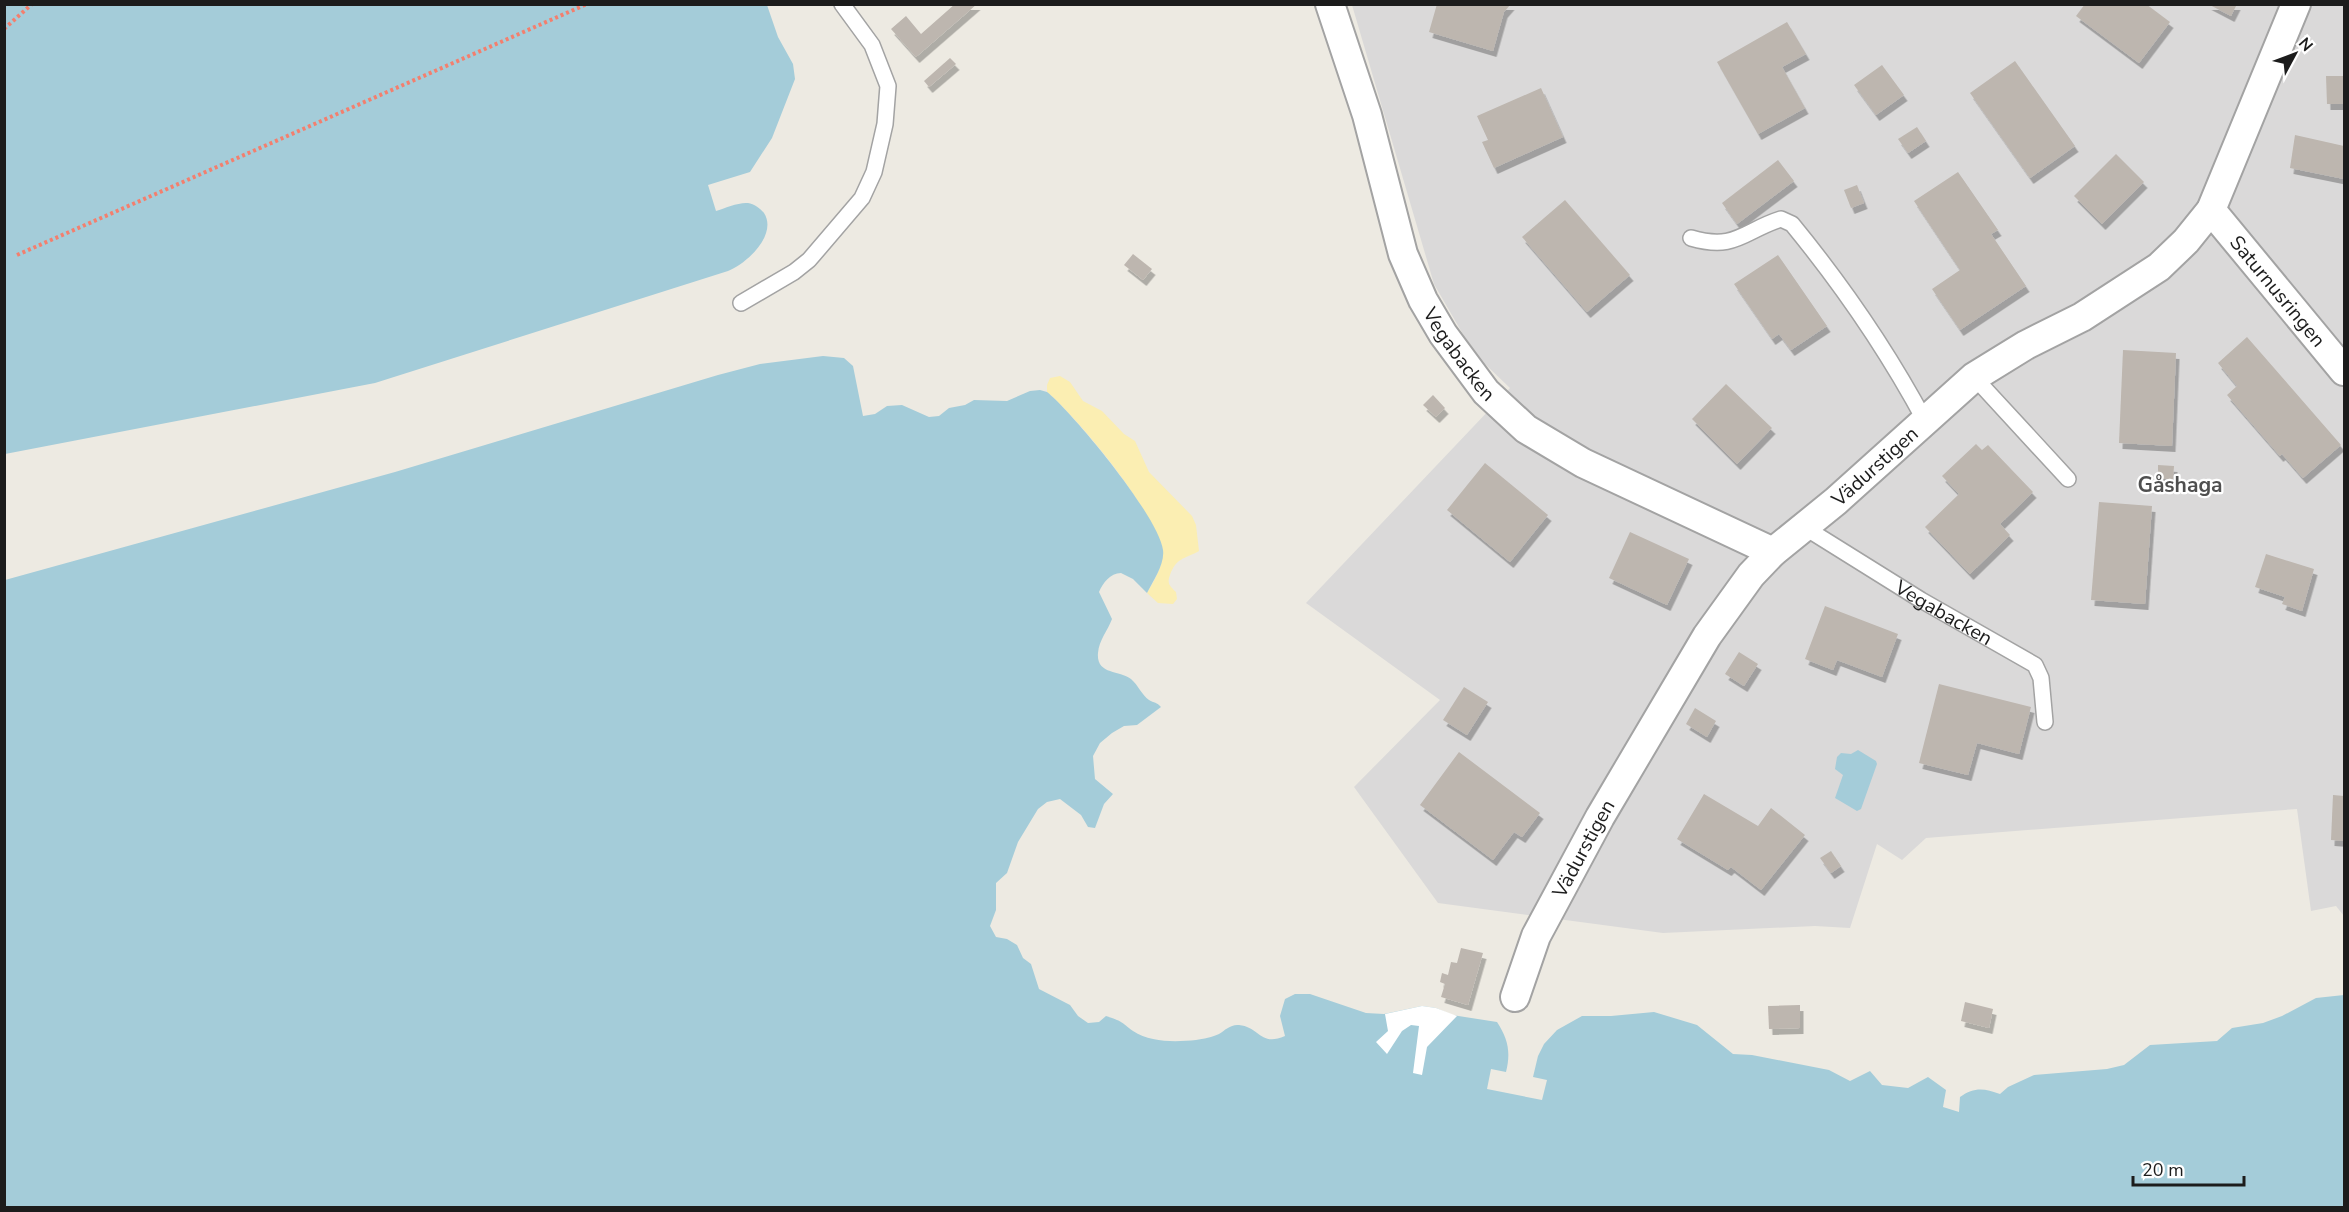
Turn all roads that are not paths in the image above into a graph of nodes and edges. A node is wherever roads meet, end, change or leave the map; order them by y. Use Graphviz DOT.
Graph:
graph roads {
  1 [pos="842,4"];
  2 [pos="1330,4"];
  3 [pos="2296,4"];
  4 [pos="2211,210"];
  5 [pos="1691,238"];
  6 [pos="741,303"];
  7 [pos="2344,371"];
  8 [pos="1974,377"];
  9 [pos="1925,422"];
  10 [pos="2068,479"];
  11 [pos="1804,527"];
  12 [pos="1773,552"];
  13 [pos="2046,722"];
  14 [pos="1515,997"];
  1 -- 6 [label="lane"];
  2 -- 12 [label="street, Vegabacken"];
  3 -- 4 [label="street, Vädurstigen"];
  4 -- 7 [label="street, Saturnusringen"];
  4 -- 8 [label="street, Vädurstigen"];
  5 -- 9 [label="lane"];
  8 -- 9 [label="street, Vädurstigen"];
  8 -- 10 [label="lane"];
  9 -- 11 [label="street, Vädurstigen"];
  11 -- 12 [label="street, Vädurstigen"];
  11 -- 13 [label="lane, Vegabacken"];
  12 -- 14 [label="street, Vädurstigen"];
}
